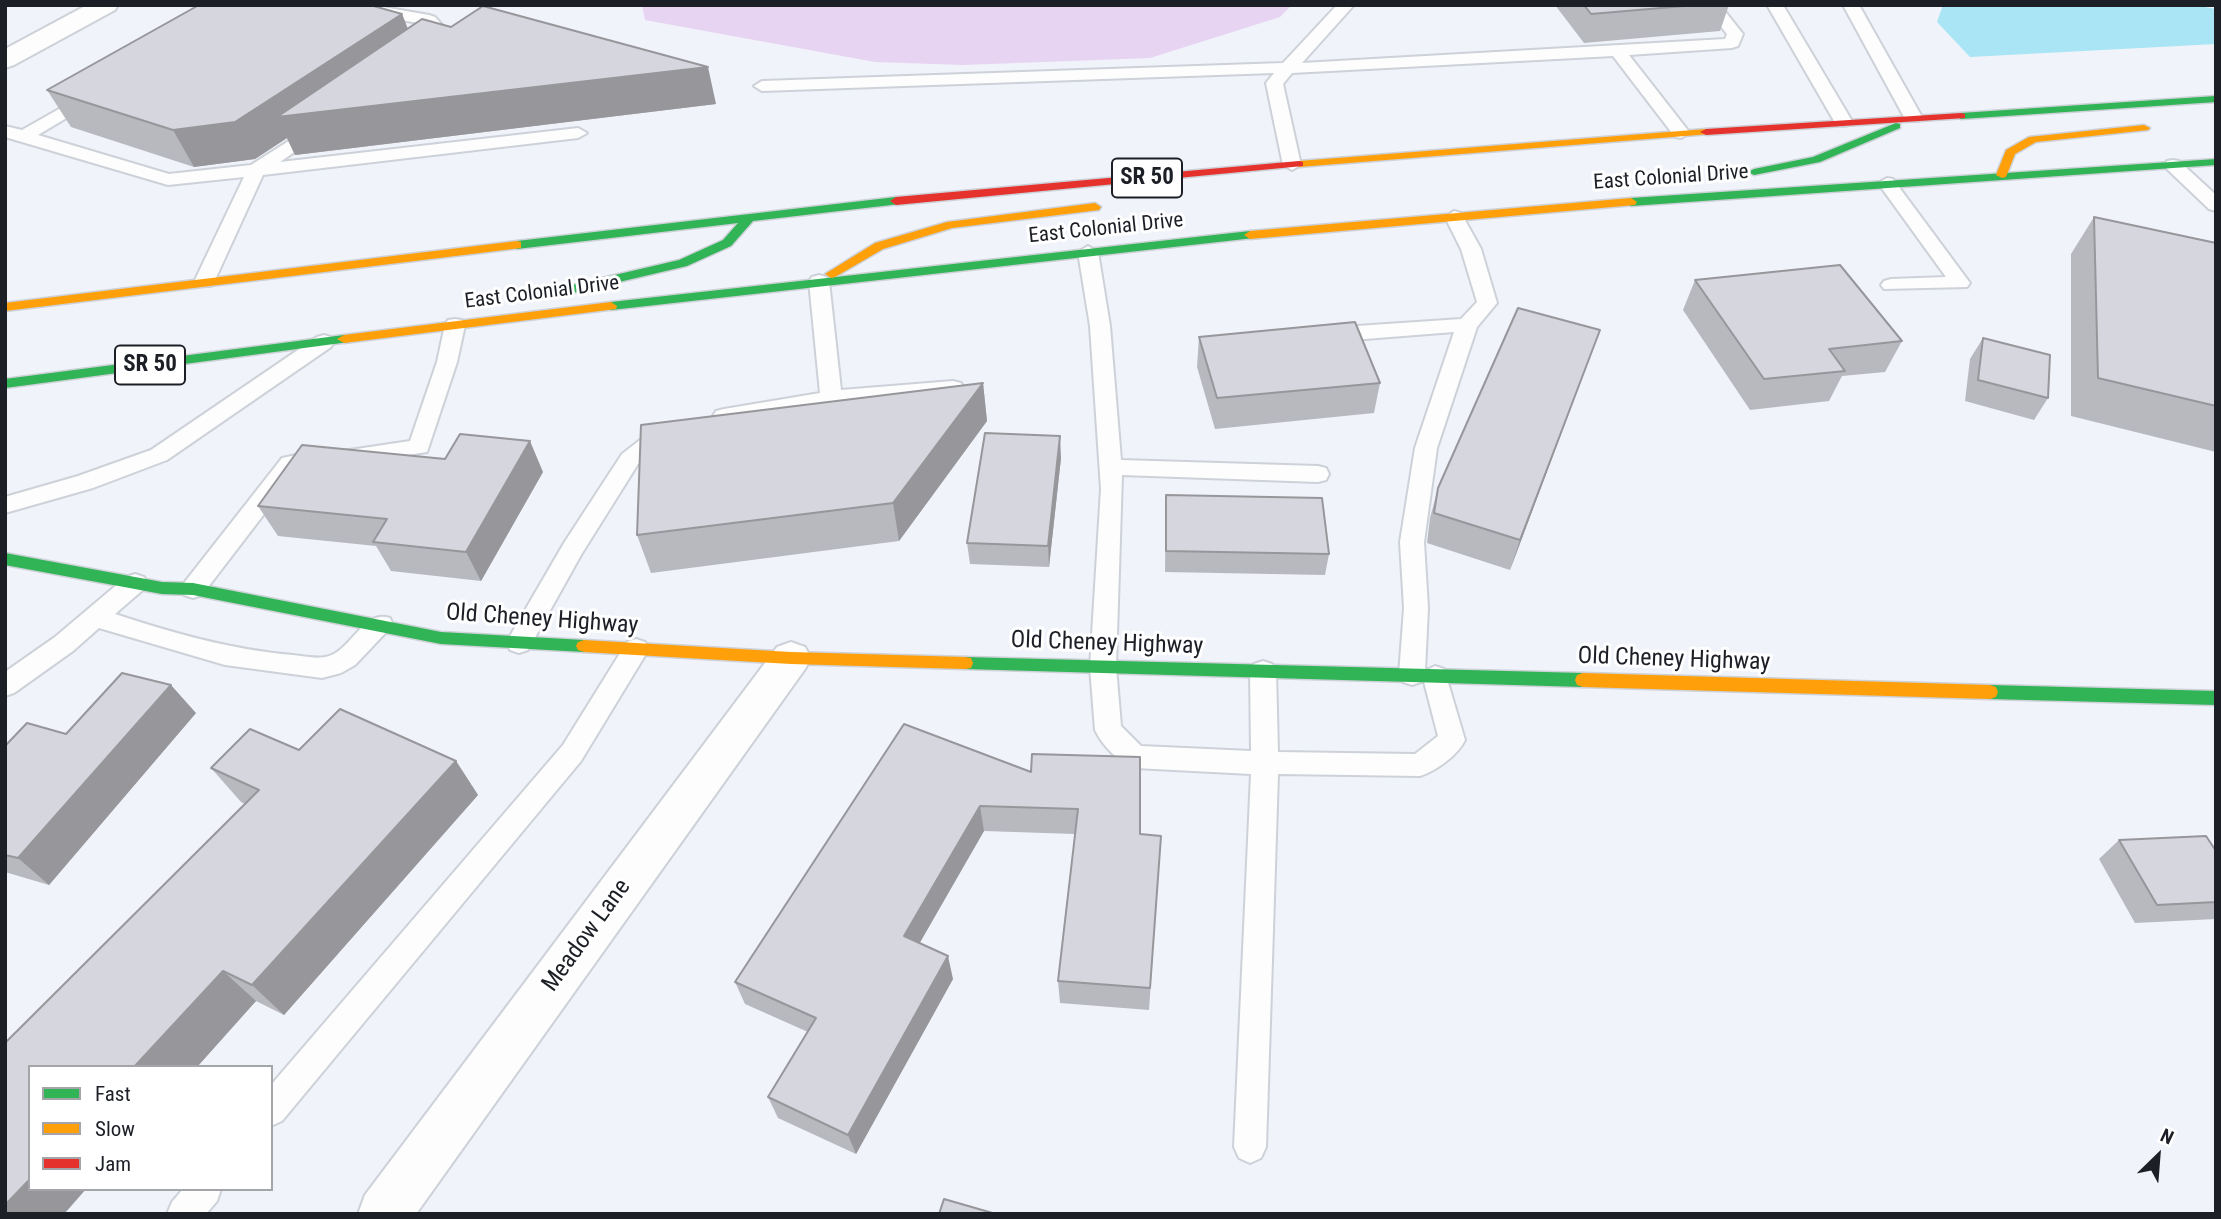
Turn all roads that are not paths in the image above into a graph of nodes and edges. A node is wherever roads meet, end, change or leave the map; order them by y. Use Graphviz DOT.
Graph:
graph roads {
  1 [pos="106,5"];
  2 [pos="344,5"];
  3 [pos="1346,5"];
  4 [pos="1711,5"];
  5 [pos="1775,5"];
  6 [pos="1851,5"];
  7 [pos="1617,51"];
  8 [pos="423,55"];
  9 [pos="5,60"];
  10 [pos="1286,67"];
  11 [pos="762,86"];
  12 [pos="103,89"];
  13 [pos="2216,99"];
  14 [pos="334,116"];
  15 [pos="1913,117"];
  16 [pos="1843,121"];
  17 [pos="2164,126"];
  18 [pos="578,133"];
  19 [pos="1681,133"];
  20 [pos="14,134"];
  21 [pos="2216,162"];
  22 [pos="1292,165"];
  23 [pos="2173,165"];
  24 [pos="256,170"];
  25 [pos="2002,175"];
  26 [pos="1735,176"];
  27 [pos="1708,181"];
  28 [pos="1887,183"];
  29 [pos="1113,205"];
  30 [pos="2216,205"];
  31 [pos="1573,206"];
  32 [pos="751,216"];
  33 [pos="1454,217"];
  34 [pos="1087,252"];
  35 [pos="819,281"];
  36 [pos="204,282"];
  37 [pos="1891,285"];
  38 [pos="551,294"];
  39 [pos="524,300"];
  40 [pos="5,307"];
  41 [pos="455,325"];
  42 [pos="1467,326"];
  43 [pos="378,335"];
  44 [pos="1301,337"];
  45 [pos="324,342"];
  46 [pos="5,384"];
  47 [pos="961,387"];
  48 [pos="831,398"];
  49 [pos="1110,467"];
  50 [pos="1318,474"];
  51 [pos="5,505"];
  52 [pos="5,559"];
  53 [pos="135,583"];
  54 [pos="193,589"];
  55 [pos="95,617"];
  56 [pos="381,625"];
  57 [pos="519,642"];
  58 [pos="636,649"];
  59 [pos="791,658"];
  60 [pos="1103,667"];
  61 [pos="1263,671"];
  62 [pos="1423,676"];
  63 [pos="5,686"];
  64 [pos="2216,698"];
  65 [pos="1264,763"];
  66 [pos="273,1108"];
  67 [pos="1250,1147"];
  68 [pos="203,1191"];
  69 [pos="184,1214"];
  70 [pos="384,1214"];
  1 -- 9 [label="street"];
  2 -- 8 [label="lane"];
  3 -- 10 [label="lane"];
  4 -- 7 [label="lane"];
  5 -- 16 [label="lane"];
  6 -- 15 [label="lane"];
  7 -- 10 [label="lane"];
  7 -- 19 [label="lane"];
  10 -- 11 [label="lane"];
  10 -- 22 [label="lane"];
  12 -- 20 [label="lane"];
  13 -- 15 [label="main road, East Colonial Drive / SR 50"];
  14 -- 24 [label="lane"];
  15 -- 16 [label="main road, East Colonial Drive / SR 50"];
  15 -- 26 [label="main road"];
  16 -- 19 [label="main road, East Colonial Drive / SR 50"];
  17 -- 25 [label="main road"];
  18 -- 24 [label="lane"];
  19 -- 22 [label="main road, East Colonial Drive / SR 50"];
  20 -- 24 [label="lane"];
  21 -- 23 [label="main road, East Colonial Drive / SR 50"];
  22 -- 32 [label="main road, East Colonial Drive / SR 50"];
  23 -- 25 [label="main road, East Colonial Drive / SR 50"];
  23 -- 30 [label="lane"];
  24 -- 36 [label="lane"];
  25 -- 28 [label="main road, East Colonial Drive / SR 50"];
  27 -- 31 [label="main road"];
  28 -- 31 [label="main road, East Colonial Drive / SR 50"];
  28 -- 37 [label="lane"];
  29 -- 35 [label="main road"];
  31 -- 33 [label="main road, East Colonial Drive / SR 50"];
  32 -- 36 [label="main road, East Colonial Drive / SR 50"];
  32 -- 38 [label="main road"];
  33 -- 34 [label="main road, East Colonial Drive / SR 50"];
  33 -- 42 [label="lane"];
  34 -- 35 [label="main road, East Colonial Drive / SR 50"];
  34 -- 49 [label="lane"];
  35 -- 41 [label="main road, East Colonial Drive / SR 50"];
  35 -- 48 [label="lane"];
  36 -- 40 [label="main road, East Colonial Drive / SR 50"];
  39 -- 43 [label="main road"];
  41 -- 43 [label="main road, East Colonial Drive / SR 50"];
  41 -- 54 [label="lane"];
  42 -- 44 [label="lane"];
  42 -- 62 [label="lane"];
  43 -- 45 [label="main road, East Colonial Drive / SR 50"];
  45 -- 46 [label="main road, East Colonial Drive / SR 50"];
  45 -- 51 [label="lane"];
  47 -- 48 [label="lane"];
  48 -- 57 [label="lane"];
  49 -- 50 [label="lane"];
  49 -- 60 [label="lane"];
  52 -- 53 [label="main road, Old Cheney Highway"];
  53 -- 54 [label="main road, Old Cheney Highway"];
  53 -- 55 [label="lane"];
  54 -- 56 [label="main road, Old Cheney Highway"];
  55 -- 56 [label="lane"];
  55 -- 63 [label="lane"];
  56 -- 57 [label="main road, Old Cheney Highway"];
  57 -- 58 [label="main road, Old Cheney Highway"];
  58 -- 59 [label="main road, Old Cheney Highway"];
  58 -- 66 [label="lane"];
  59 -- 60 [label="main road, Old Cheney Highway"];
  59 -- 70 [label="street, Meadow Lane"];
  60 -- 61 [label="main road, Old Cheney Highway"];
  60 -- 65 [label="lane"];
  61 -- 62 [label="main road, Old Cheney Highway"];
  61 -- 65 [label="lane"];
  62 -- 64 [label="main road, Old Cheney Highway"];
  62 -- 65 [label="lane"];
  65 -- 67 [label="lane"];
  68 -- 69 [label="lane"];
}
